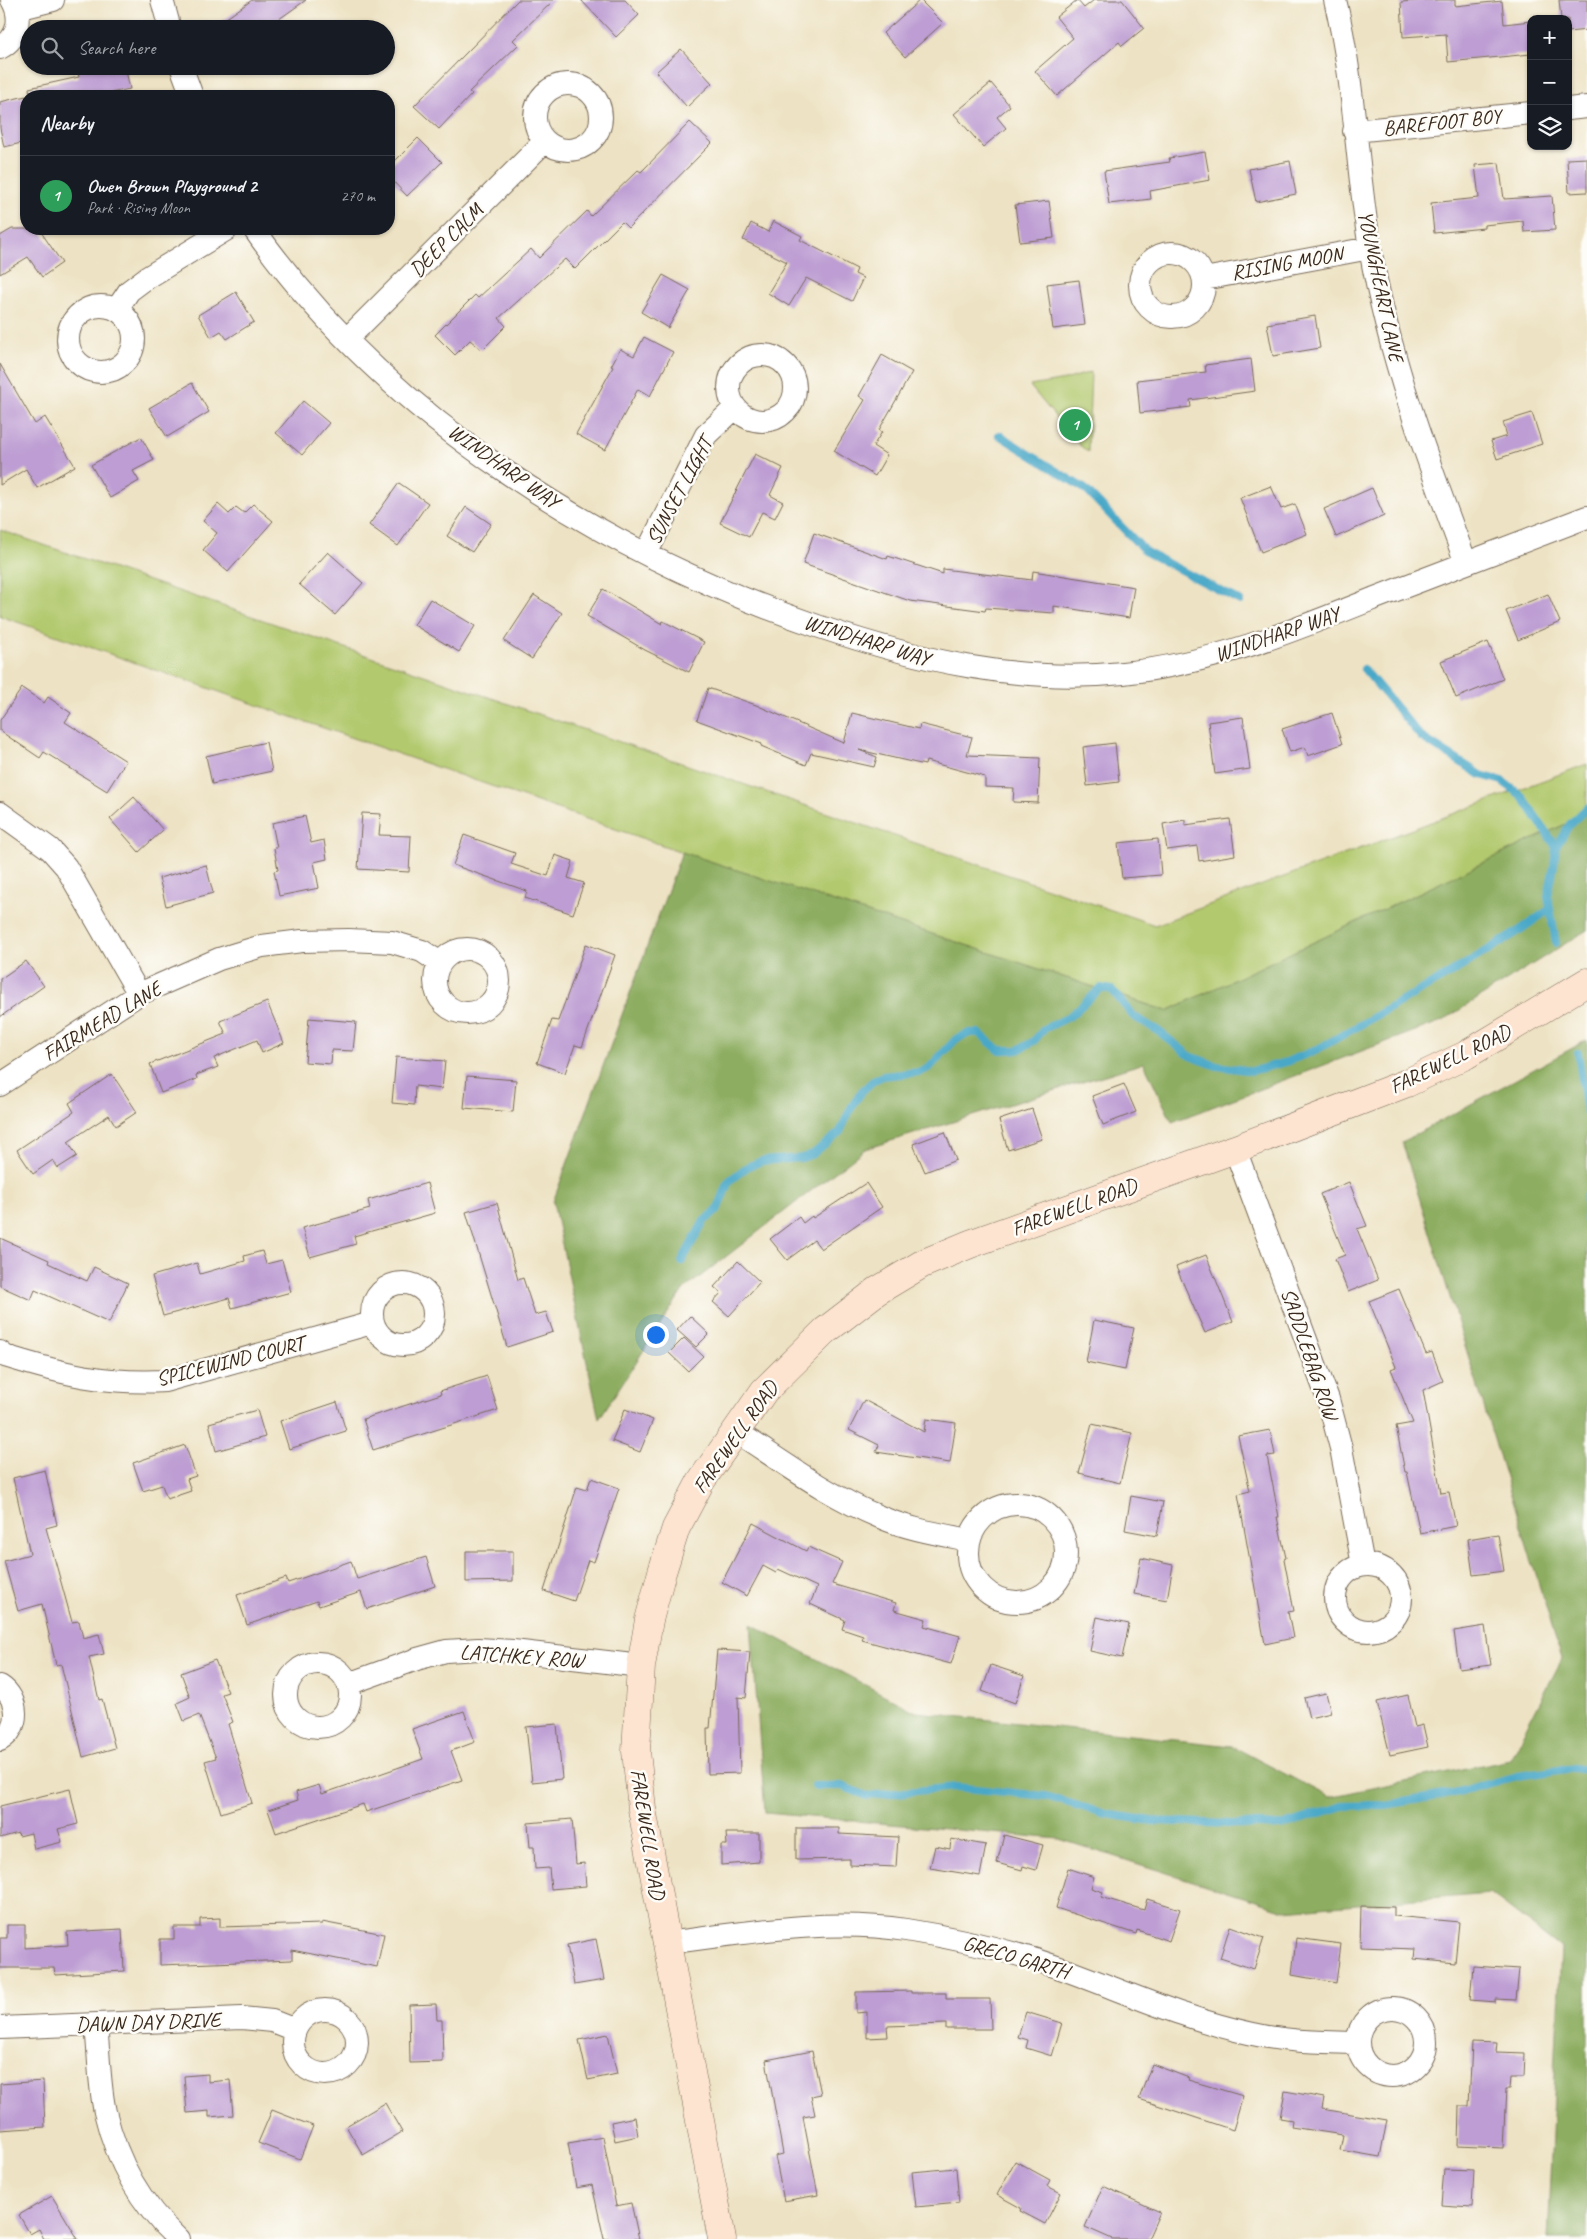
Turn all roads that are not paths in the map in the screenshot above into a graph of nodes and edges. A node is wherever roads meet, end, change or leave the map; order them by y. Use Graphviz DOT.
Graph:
graph roads {
  1 [pos="53,0"];
  2 [pos="162,0"];
  3 [pos="1335,0"];
  4 [pos="15,5"];
  5 [pos="168,20"];
  6 [pos="0,48"];
  7 [pos="185,75"];
  8 [pos="190,90"];
  9 [pos="1587,107"];
  10 [pos="1572,109"];
  11 [pos="1527,113"];
  12 [pos="1354,131"];
  13 [pos="545,140"];
  14 [pos="217,235"];
  15 [pos="258,235"];
  16 [pos="1370,248"];
  17 [pos="1204,279"];
  18 [pos="117,309"];
  19 [pos="347,339"];
  20 [pos="735,408"];
  21 [pos="1587,517"];
  22 [pos="646,554"];
  23 [pos="1466,563"];
  24 [pos="0,813"];
  25 [pos="440,963"];
  26 [pos="1587,982"];
  27 [pos="138,994"];
  28 [pos="0,1085"];
  29 [pos="1234,1148"];
  30 [pos="372,1322"];
  31 [pos="2,1358"];
  32 [pos="735,1431"];
  33 [pos="969,1540"];
  34 [pos="1362,1566"];
  35 [pos="641,1666"];
  36 [pos="348,1684"];
  37 [pos="0,1686"];
  38 [pos="0,1740"];
  39 [pos="666,1943"];
  40 [pos="96,2025"];
  41 [pos="0,2028"];
  42 [pos="294,2030"];
  43 [pos="1358,2043"];
  44 [pos="178,2239"];
  45 [pos="722,2239"];
  1 -- 4 [label="street"];
  2 -- 5 [label="street"];
  3 -- 12 [label="street, YOUNGHEART LANE"];
  4 -- 6 [label="street"];
  7 -- 8 [label="street"];
  9 -- 10 [label="street"];
  11 -- 12 [label="street, BAREFOOT BOY"];
  12 -- 16 [label="street, YOUNGHEART LANE"];
  13 -- 19 [label="street, DEEP CALM"];
  14 -- 18 [label="street"];
  15 -- 19 [label="street, WINDHARP WAY"];
  16 -- 17 [label="street, RISING MOON"];
  16 -- 23 [label="street, YOUNGHEART LANE"];
  19 -- 22 [label="street, WINDHARP WAY"];
  20 -- 22 [label="street, SUNSET LIGHT"];
  21 -- 23 [label="street, WINDHARP WAY"];
  22 -- 23 [label="street, WINDHARP WAY"];
  24 -- 27 [label="street"];
  25 -- 27 [label="street, FAIRMEAD LANE"];
  26 -- 29 [label="street, FAREWELL ROAD"];
  27 -- 28 [label="street, FAIRMEAD LANE"];
  29 -- 32 [label="street, FAREWELL ROAD"];
  29 -- 34 [label="street, SADDLEBAG ROW"];
  30 -- 31 [label="street, SPICEWIND COURT"];
  32 -- 33 [label="street"];
  32 -- 35 [label="street, FAREWELL ROAD"];
  33 -- 33 [label="street"];
  35 -- 36 [label="street, LATCHKEY ROW"];
  35 -- 39 [label="street, FAREWELL ROAD"];
  37 -- 38 [label="street"];
  39 -- 43 [label="street, GRECO GARTH"];
  39 -- 45 [label="street, FAREWELL ROAD"];
  40 -- 41 [label="street, DAWN DAY DRIVE"];
  40 -- 42 [label="street, DAWN DAY DRIVE"];
  40 -- 44 [label="street"];
}
